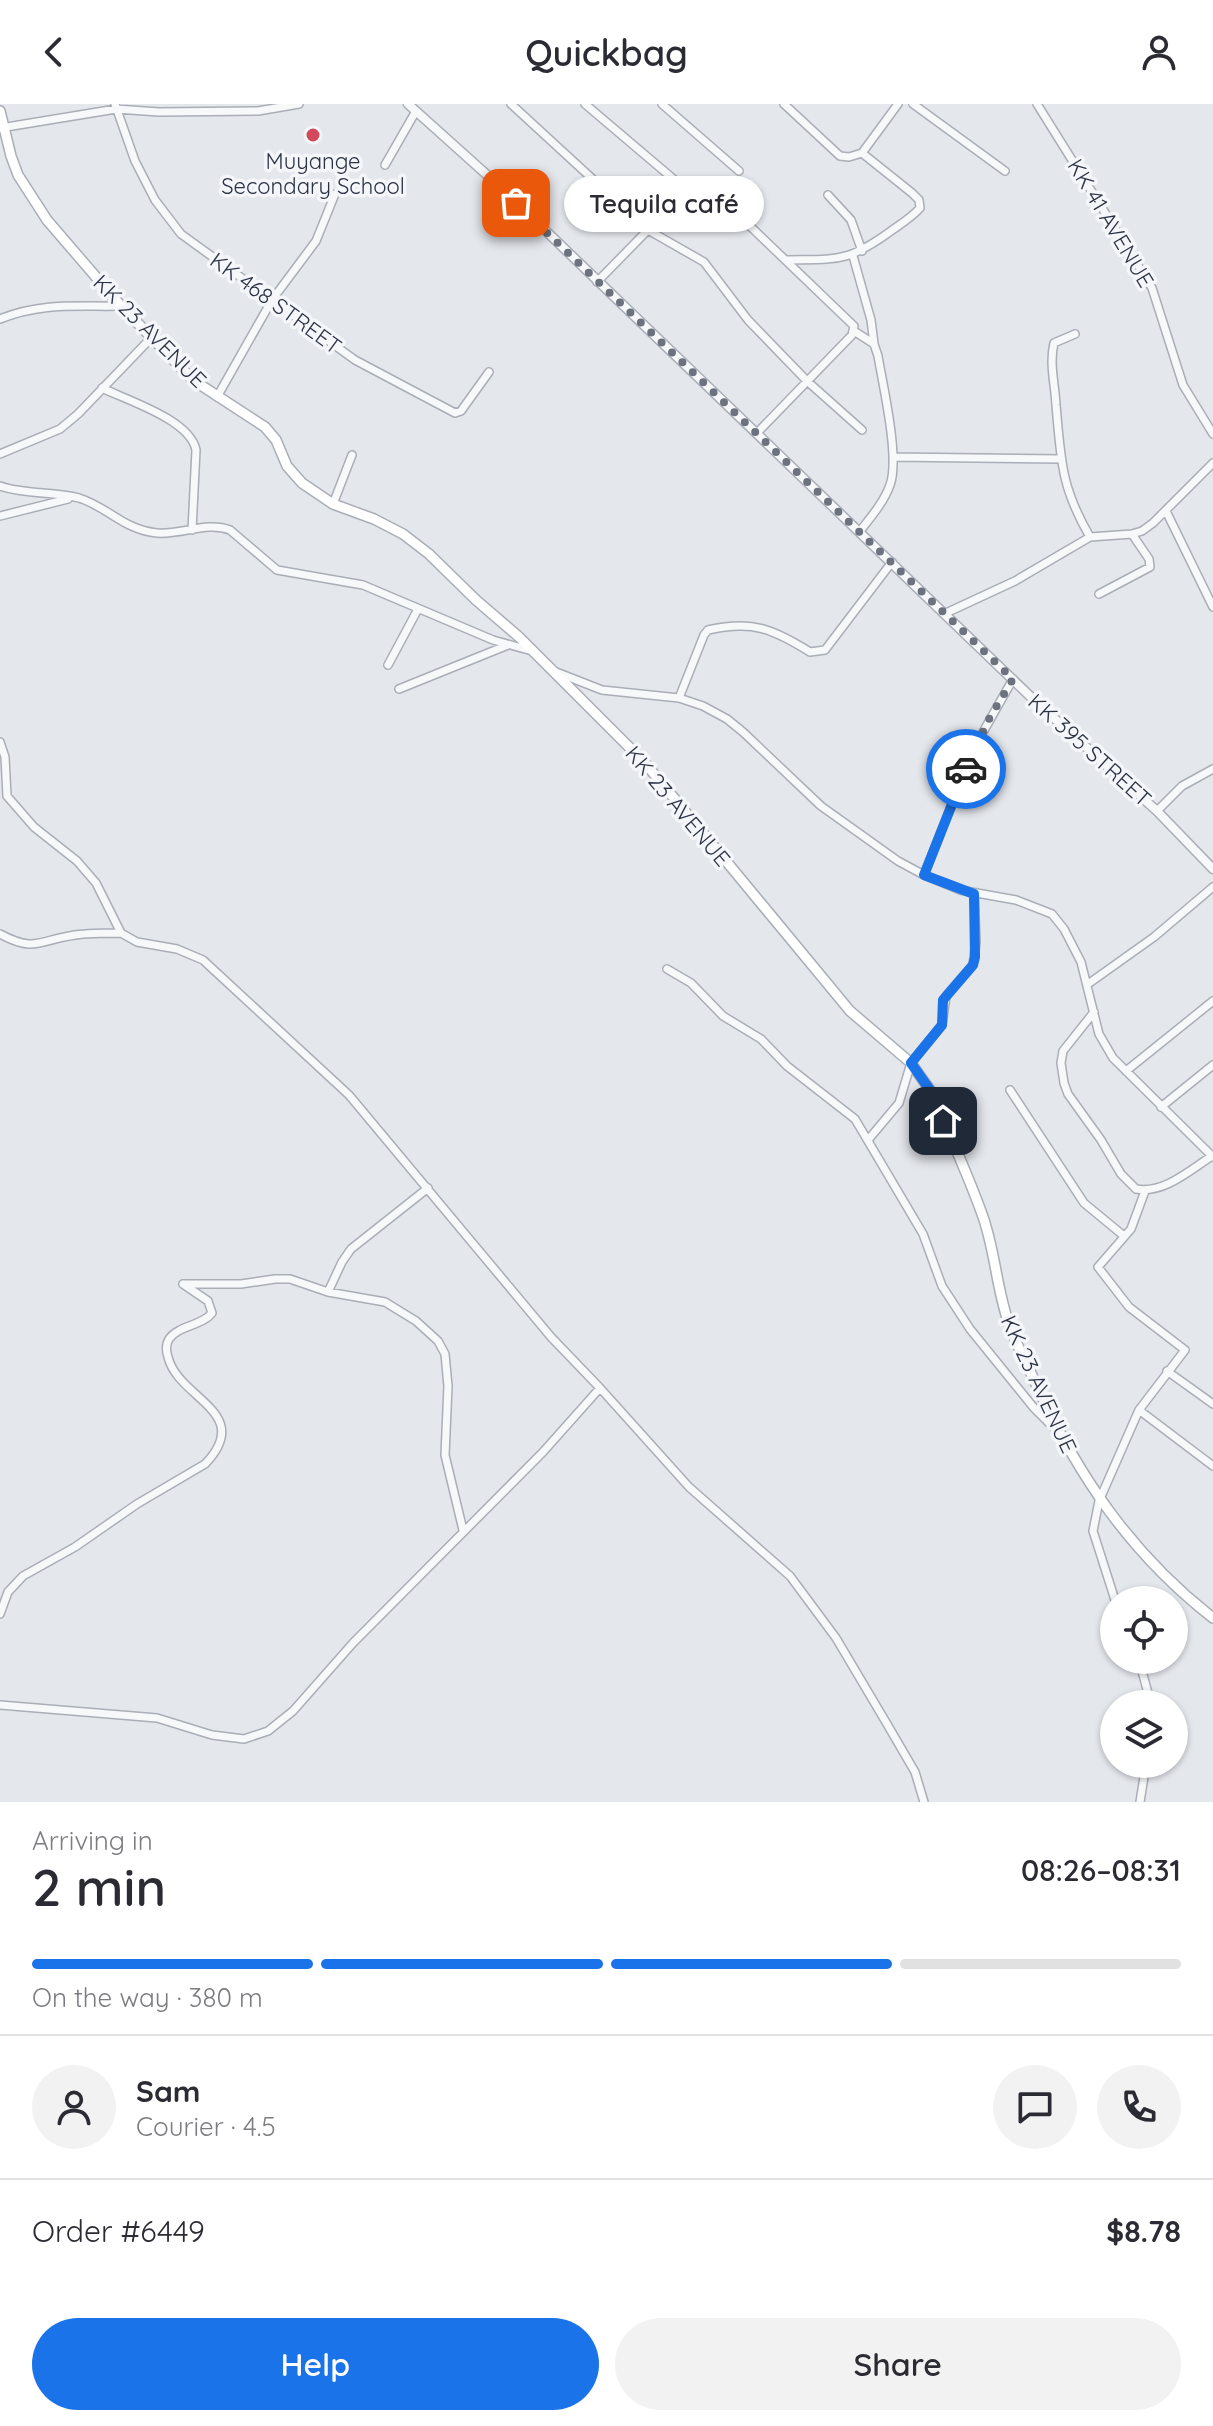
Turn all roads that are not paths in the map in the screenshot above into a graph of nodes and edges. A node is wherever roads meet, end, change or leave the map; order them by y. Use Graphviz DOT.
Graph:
graph roads {
  1 [pos="299,104"];
  2 [pos="511,104"];
  3 [pos="585,104"];
  4 [pos="662,104"];
  5 [pos="784,104"];
  6 [pos="898,104"];
  7 [pos="913,104"];
  8 [pos="1037,104"];
  9 [pos="278,106"];
  10 [pos="116,107"];
  11 [pos="412,107"];
  12 [pos="0,111"];
  13 [pos="2,129"];
  14 [pos="862,153"];
  15 [pos="385,165"];
  16 [pos="739,171"];
  17 [pos="1005,171"];
  18 [pos="684,188"];
  19 [pos="335,194"];
  20 [pos="828,195"];
  21 [pos="648,230"];
  22 [pos="862,251"];
  23 [pos="853,256"];
  24 [pos="786,260"];
  25 [pos="597,282"];
  26 [pos="272,300"];
  27 [pos="121,306"];
  28 [pos="0,319"];
  29 [pos="854,331"];
  30 [pos="1075,334"];
  31 [pos="152,337"];
  32 [pos="874,344"];
  33 [pos="489,372"];
  34 [pos="807,381"];
  35 [pos="102,388"];
  36 [pos="217,397"];
  37 [pos="862,430"];
  38 [pos="757,433"];
  39 [pos="1213,434"];
  40 [pos="0,454"];
  41 [pos="352,455"];
  42 [pos="893,457"];
  43 [pos="1061,459"];
  44 [pos="1213,463"];
  45 [pos="0,486"];
  46 [pos="75,497"];
  47 [pos="333,504"];
  48 [pos="1166,511"];
  49 [pos="0,516"];
  50 [pos="192,530"];
  51 [pos="860,531"];
  52 [pos="1132,534"];
  53 [pos="1090,537"];
  54 [pos="892,562"];
  55 [pos="1099,594"];
  56 [pos="1213,607"];
  57 [pos="418,609"];
  58 [pos="946,613"];
  59 [pos="509,645"];
  60 [pos="532,651"];
  61 [pos="388,665"];
  62 [pos="552,670"];
  63 [pos="1013,679"];
  64 [pos="399,689"];
  65 [pos="679,698"];
  66 [pos="0,742"];
  67 [pos="1213,769"];
  68 [pos="1157,811"];
  69 [pos="1213,868"];
  70 [pos="924,875"];
  71 [pos="1213,887"];
  72 [pos="974,894"];
  73 [pos="121,933"];
  74 [pos="0,934"];
  75 [pos="667,969"];
  76 [pos="1088,984"];
  77 [pos="1213,1001"];
  78 [pos="1094,1012"];
  79 [pos="911,1063"];
  80 [pos="1213,1065"];
  81 [pos="1126,1071"];
  82 [pos="1010,1090"];
  83 [pos="1161,1107"];
  84 [pos="868,1140"];
  85 [pos="1212,1156"];
  86 [pos="428,1188"];
  87 [pos="1145,1191"];
  88 [pos="1124,1236"];
  89 [pos="328,1292"];
  90 [pos="1167,1371"];
  91 [pos="600,1388"];
  92 [pos="1213,1404"];
  93 [pos="1139,1410"];
  94 [pos="1061,1436"];
  95 [pos="1213,1466"];
  96 [pos="1099,1501"];
  97 [pos="463,1530"];
  98 [pos="1111,1586"];
  99 [pos="0,1614"];
  100 [pos="1213,1618"];
  101 [pos="0,1705"];
  102 [pos="1144,1778"];
  103 [pos="924,1802"];
  104 [pos="1140,1802"];
  1 -- 9 [label="street"];
  2 -- 21 [label="street"];
  3 -- 18 [label="street"];
  4 -- 16 [label="street"];
  5 -- 14 [label="street"];
  6 -- 14 [label="street"];
  7 -- 17 [label="street"];
  8 -- 39 [label="street, KK 41 AVENUE"];
  9 -- 10 [label="street"];
  10 -- 13 [label="street"];
  10 -- 26 [label="street, KK 468 STREET"];
  11 -- 15 [label="street"];
  11 -- 25 [label="street, KK 395 STREET"];
  12 -- 13 [label="main road, KK 23 AVENUE"];
  13 -- 27 [label="main road, KK 23 AVENUE"];
  14 -- 22 [label="street"];
  18 -- 21 [label="street"];
  18 -- 24 [label="street"];
  19 -- 26 [label="street"];
  20 -- 22 [label="street"];
  21 -- 25 [label="street"];
  21 -- 34 [label="street"];
  22 -- 23 [label="street"];
  23 -- 24 [label="street"];
  23 -- 32 [label="street"];
  24 -- 29 [label="street"];
  25 -- 38 [label="street, KK 395 STREET"];
  26 -- 33 [label="street, KK 468 STREET"];
  26 -- 36 [label="street"];
  27 -- 28 [label="street"];
  27 -- 31 [label="main road, KK 23 AVENUE"];
  29 -- 32 [label="street"];
  29 -- 34 [label="street"];
  30 -- 43 [label="street"];
  31 -- 35 [label="street"];
  31 -- 36 [label="main road, KK 23 AVENUE"];
  32 -- 42 [label="street"];
  34 -- 37 [label="street"];
  34 -- 38 [label="street"];
  35 -- 40 [label="street"];
  35 -- 50 [label="street"];
  36 -- 47 [label="main road, KK 23 AVENUE"];
  38 -- 51 [label="street, KK 395 STREET"];
  41 -- 47 [label="street"];
  42 -- 43 [label="street"];
  42 -- 51 [label="street"];
  43 -- 53 [label="street"];
  44 -- 48 [label="street"];
  45 -- 46 [label="street"];
  46 -- 49 [label="street"];
  46 -- 50 [label="street"];
  47 -- 60 [label="main road, KK 23 AVENUE"];
  48 -- 52 [label="street"];
  48 -- 56 [label="street"];
  50 -- 57 [label="street"];
  51 -- 54 [label="street, KK 395 STREET"];
  52 -- 53 [label="street"];
  52 -- 55 [label="street"];
  53 -- 58 [label="street"];
  54 -- 58 [label="street, KK 395 STREET"];
  54 -- 65 [label="street"];
  57 -- 59 [label="street"];
  57 -- 61 [label="street"];
  58 -- 63 [label="street, KK 395 STREET"];
  59 -- 60 [label="street"];
  59 -- 64 [label="street"];
  60 -- 62 [label="main road, KK 23 AVENUE"];
  62 -- 65 [label="street"];
  62 -- 79 [label="main road, KK 23 AVENUE"];
  63 -- 68 [label="street, KK 395 STREET"];
  63 -- 70 [label="street"];
  65 -- 70 [label="street"];
  66 -- 73 [label="street"];
  67 -- 68 [label="street"];
  68 -- 69 [label="street, KK 395 STREET"];
  70 -- 72 [label="street"];
  71 -- 76 [label="street"];
  72 -- 76 [label="street"];
  72 -- 79 [label="street"];
  73 -- 74 [label="street"];
  73 -- 86 [label="street"];
  75 -- 84 [label="street"];
  76 -- 78 [label="street"];
  77 -- 81 [label="street"];
  78 -- 81 [label="street"];
  78 -- 87 [label="street"];
  79 -- 84 [label="street"];
  79 -- 94 [label="main road, KK 23 AVENUE"];
  80 -- 83 [label="street"];
  81 -- 83 [label="street"];
  82 -- 88 [label="street"];
  83 -- 85 [label="street"];
  84 -- 94 [label="street"];
  85 -- 87 [label="street"];
  86 -- 89 [label="street"];
  86 -- 91 [label="street"];
  87 -- 88 [label="street"];
  88 -- 90 [label="street"];
  89 -- 97 [label="street"];
  89 -- 99 [label="street"];
  90 -- 92 [label="street"];
  90 -- 93 [label="street"];
  91 -- 97 [label="street"];
  91 -- 103 [label="street"];
  93 -- 95 [label="street"];
  93 -- 96 [label="street"];
  94 -- 96 [label="main road, KK 23 AVENUE"];
  96 -- 98 [label="street"];
  96 -- 100 [label="main road, KK 23 AVENUE"];
  97 -- 101 [label="street"];
  102 -- 104 [label="street"];
}
